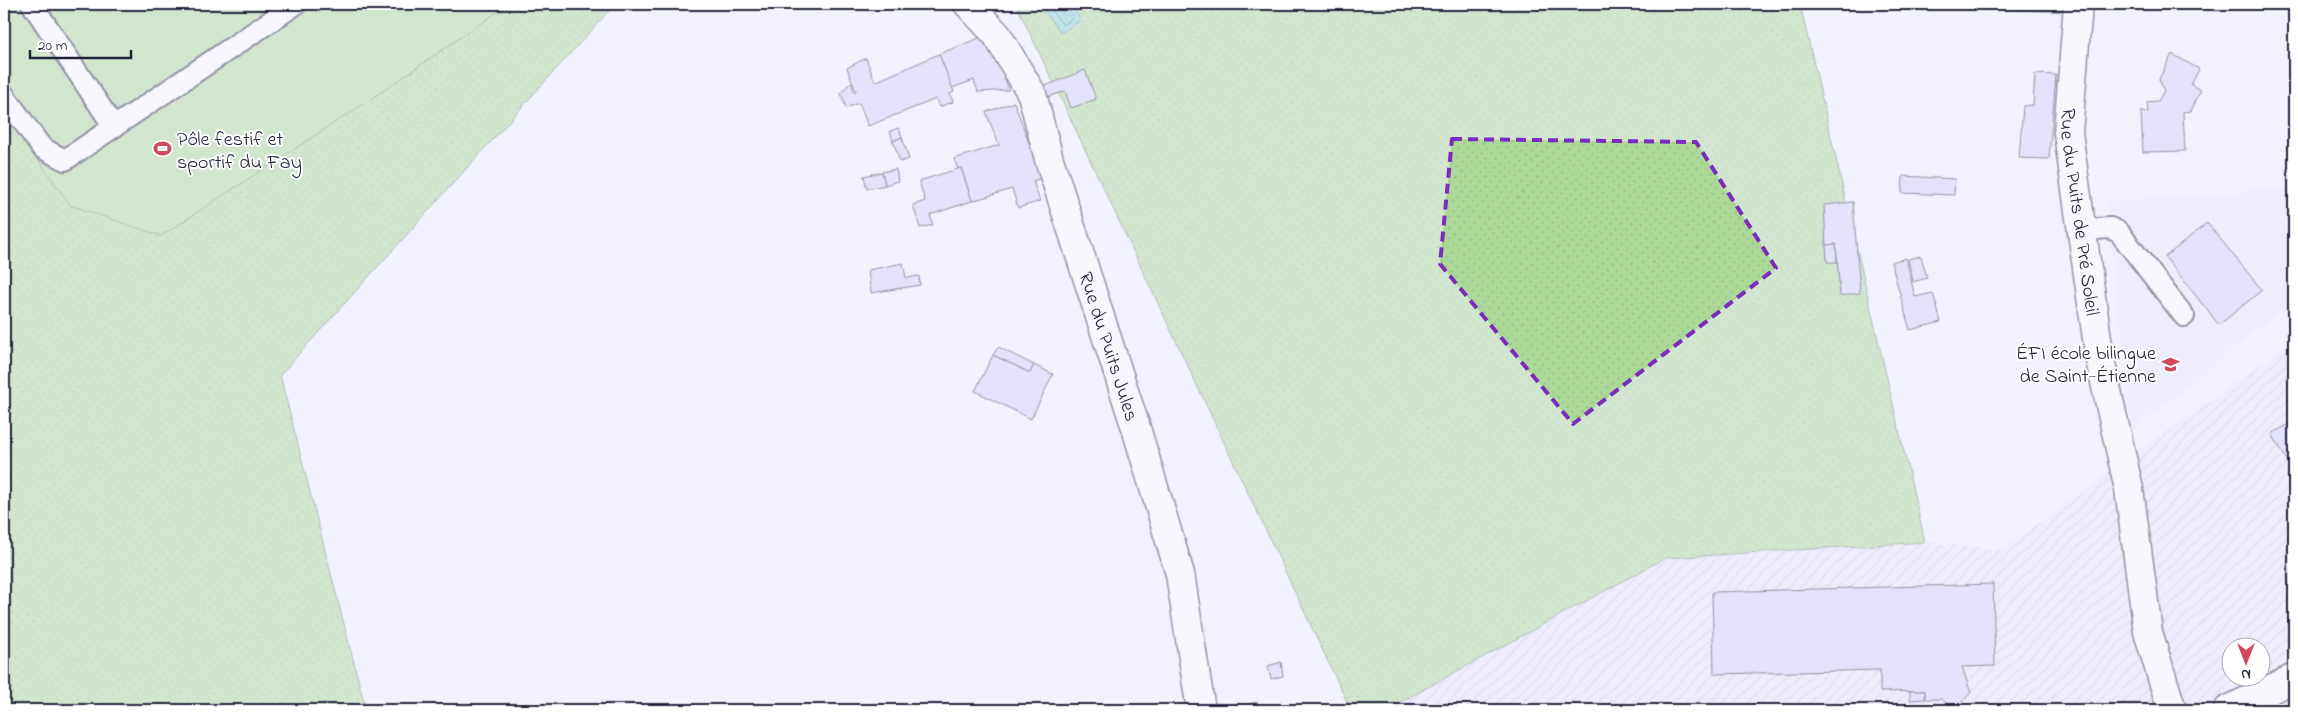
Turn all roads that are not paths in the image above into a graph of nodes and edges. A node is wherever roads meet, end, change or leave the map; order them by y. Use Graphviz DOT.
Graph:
graph roads {
  1 [pos="32,4"];
  2 [pos="296,4"];
  3 [pos="968,4"];
  4 [pos="2078,4"];
  5 [pos="4,95"];
  6 [pos="114,127"];
  7 [pos="2082,230"];
  8 [pos="2184,316"];
  9 [pos="2294,678"];
  10 [pos="1201,710"];
  11 [pos="2172,710"];
  12 [pos="2228,710"];
  1 -- 6 [label="lane"];
  2 -- 6 [label="lane"];
  3 -- 10 [label="street, Rue du Puits Jules"];
  4 -- 7 [label="street, Rue du Puits de Pré Soleil"];
  5 -- 6 [label="lane"];
  7 -- 8 [label="lane"];
  7 -- 11 [label="street, Rue du Puits de Pré Soleil"];
  9 -- 12 [label="street"];
}
